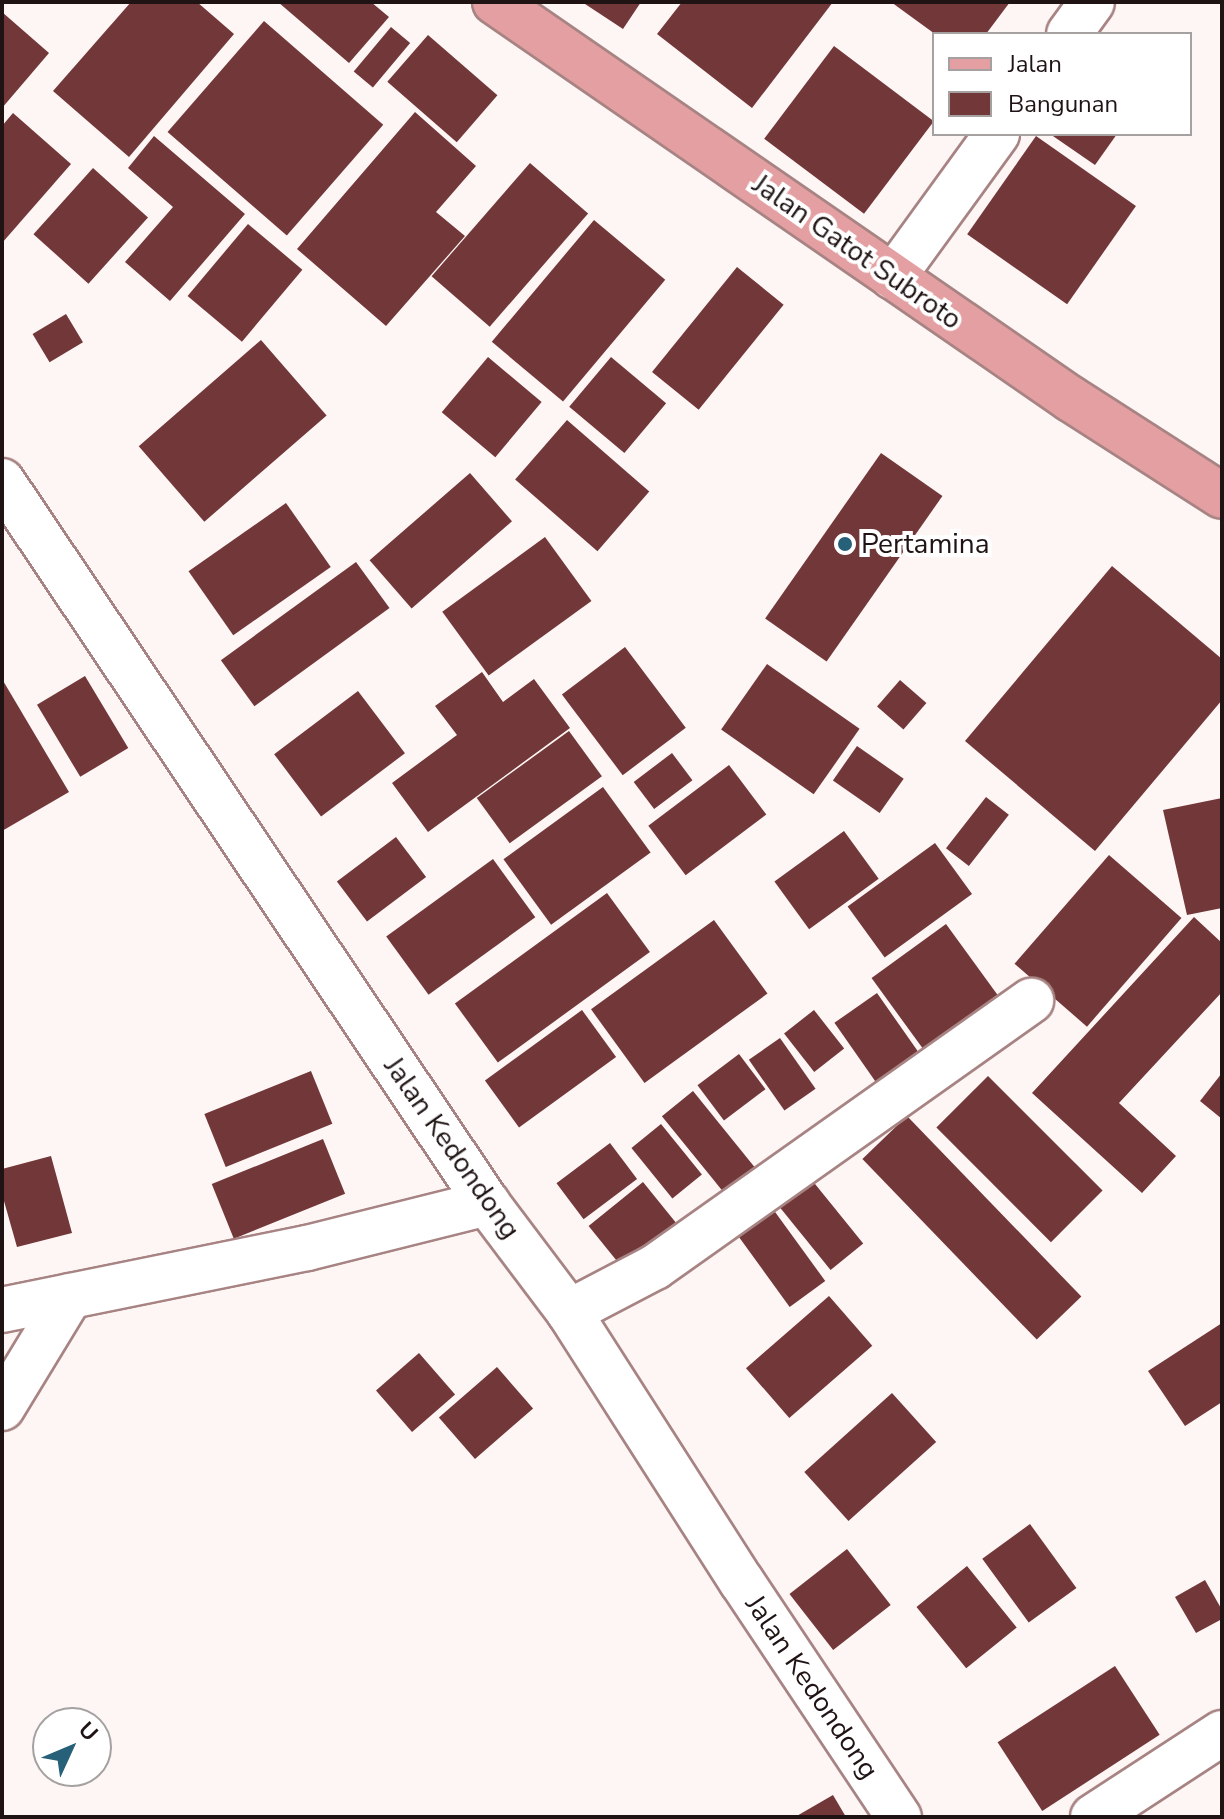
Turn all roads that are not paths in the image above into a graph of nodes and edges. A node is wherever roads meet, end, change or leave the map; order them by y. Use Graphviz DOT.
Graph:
graph roads {
  1 [pos="495,2"];
  2 [pos="1092,2"];
  3 [pos="1070,32"];
  4 [pos="996,136"];
  5 [pos="893,277"];
  6 [pos="2,481"];
  7 [pos="1222,496"];
  8 [pos="1031,1001"];
  9 [pos="487,1203"];
  10 [pos="70,1296"];
  11 [pos="2,1310"];
  12 [pos="569,1312"];
  13 [pos="2,1408"];
  14 [pos="1222,1733"];
  15 [pos="899,1817"];
  16 [pos="1093,1817"];
  1 -- 5 [label="main road, Jalan Gatot Subroto"];
  2 -- 3 [label="street"];
  4 -- 5 [label="street"];
  5 -- 7 [label="main road, Jalan Gatot Subroto"];
  6 -- 9 [label="street, Jalan Kedondong"];
  8 -- 12 [label="street"];
  9 -- 10 [label="street"];
  9 -- 12 [label="street, Jalan Kedondong"];
  10 -- 11 [label="street"];
  10 -- 13 [label="street"];
  12 -- 15 [label="street, Jalan Kedondong"];
  14 -- 16 [label="street"];
}
